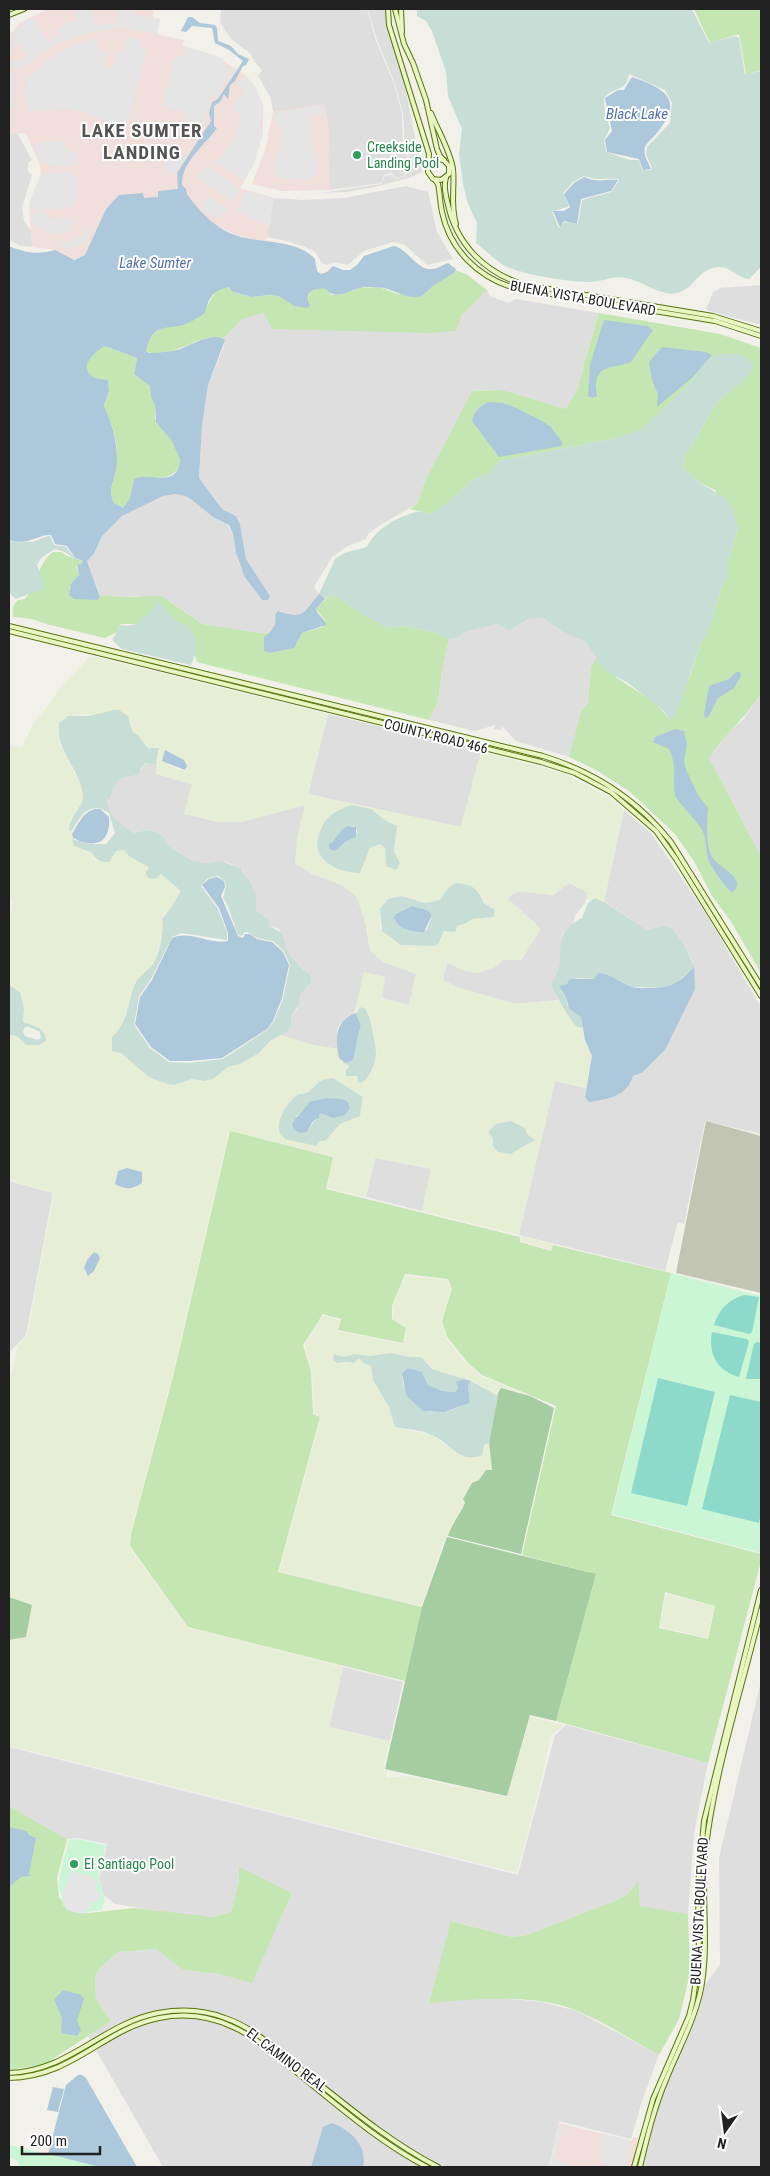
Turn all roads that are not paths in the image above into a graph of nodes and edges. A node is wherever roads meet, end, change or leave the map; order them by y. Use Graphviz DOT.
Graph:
graph roads {
  1 [pos="24,9"];
  2 [pos="388,9"];
  3 [pos="395,9"];
  4 [pos="401,9"];
  5 [pos="9,15"];
  6 [pos="404,44"];
  7 [pos="426,100"];
  8 [pos="445,161"];
  9 [pos="430,164"];
  10 [pos="446,178"];
  11 [pos="435,180"];
  12 [pos="459,236"];
  13 [pos="507,279"];
  14 [pos="505,285"];
  15 [pos="761,331"];
  16 [pos="761,336"];
  17 [pos="9,626"];
  18 [pos="9,631"];
  19 [pos="599,779"];
  20 [pos="590,780"];
  21 [pos="761,986"];
  22 [pos="761,996"];
  23 [pos="761,1590"];
  24 [pos="761,1610"];
  25 [pos="697,1916"];
  26 [pos="703,1916"];
  27 [pos="9,2073"];
  28 [pos="9,2078"];
  29 [pos="322,2090"];
  30 [pos="427,2167"];
  31 [pos="438,2167"];
  32 [pos="634,2167"];
  33 [pos="640,2167"];
  1 -- 5 [label="main road"];
  2 -- 9 [label="main road"];
  3 -- 6 [label="main road"];
  4 -- 6 [label="main road"];
  6 -- 7 [label="main road"];
  7 -- 8 [label="main road"];
  7 -- 12 [label="main road"];
  8 -- 9 [label="main road"];
  8 -- 10 [label="main road"];
  9 -- 11 [label="main road"];
  10 -- 11 [label="main road"];
  10 -- 12 [label="main road, BUENA VISTA BOULEVARD"];
  11 -- 14 [label="main road, BUENA VISTA BOULEVARD"];
  12 -- 13 [label="main road, BUENA VISTA BOULEVARD"];
  13 -- 14 [label="main road"];
  13 -- 15 [label="main road, BUENA VISTA BOULEVARD"];
  14 -- 16 [label="main road, BUENA VISTA BOULEVARD"];
  17 -- 19 [label="main road, COUNTY ROAD 466"];
  18 -- 20 [label="main road, COUNTY ROAD 466"];
  19 -- 20 [label="main road"];
  19 -- 21 [label="main road, COUNTY ROAD 466"];
  20 -- 22 [label="main road, COUNTY ROAD 466"];
  23 -- 25 [label="main road, BUENA VISTA BOULEVARD"];
  24 -- 26 [label="main road, BUENA VISTA BOULEVARD"];
  25 -- 26 [label="main road"];
  25 -- 32 [label="main road, BUENA VISTA BOULEVARD"];
  26 -- 33 [label="main road, BUENA VISTA BOULEVARD"];
  27 -- 29 [label="main road, EL CAMINO REAL"];
  28 -- 29 [label="main road, EL CAMINO REAL"];
  29 -- 30 [label="main road, EL CAMINO REAL"];
  29 -- 31 [label="main road, EL CAMINO REAL"];
}
